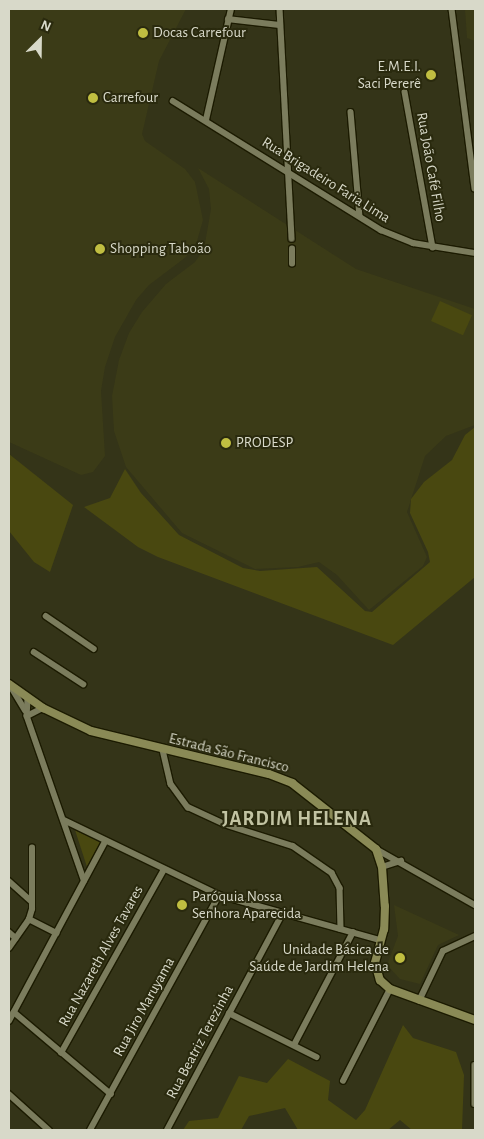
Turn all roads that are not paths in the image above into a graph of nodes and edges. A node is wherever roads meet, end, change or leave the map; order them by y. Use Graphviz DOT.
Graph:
graph roads {
  1 [pos="231,9"];
  2 [pos="280,9"];
  3 [pos="452,9"];
  4 [pos="228,18"];
  5 [pos="280,25"];
  6 [pos="405,92"];
  7 [pos="174,101"];
  8 [pos="351,112"];
  9 [pos="206,120"];
  10 [pos="288,171"];
  11 [pos="475,189"];
  12 [pos="360,216"];
  13 [pos="292,239"];
  14 [pos="434,248"];
  15 [pos="292,249"];
  16 [pos="475,253"];
  17 [pos="292,264"];
  18 [pos="46,616"];
  19 [pos="94,648"];
  20 [pos="34,652"];
  21 [pos="83,684"];
  22 [pos="10,685"];
  23 [pos="28,699"];
  24 [pos="43,708"];
  25 [pos="26,713"];
  26 [pos="163,750"];
  27 [pos="64,820"];
  28 [pos="105,842"];
  29 [pos="32,848"];
  30 [pos="376,849"];
  31 [pos="401,861"];
  32 [pos="382,867"];
  33 [pos="163,871"];
  34 [pos="84,880"];
  35 [pos="9,881"];
  36 [pos="219,895"];
  37 [pos="32,902"];
  38 [pos="475,905"];
  39 [pos="283,913"];
  40 [pos="29,919"];
  41 [pos="341,929"];
  42 [pos="9,932"];
  43 [pos="353,932"];
  44 [pos="57,933"];
  45 [pos="475,936"];
  46 [pos="16,938"];
  47 [pos="380,940"];
  48 [pos="9,948"];
  49 [pos="390,989"];
  50 [pos="419,1001"];
  51 [pos="14,1012"];
  52 [pos="229,1013"];
  53 [pos="475,1020"];
  54 [pos="9,1021"];
  55 [pos="294,1045"];
  56 [pos="61,1053"];
  57 [pos="317,1057"];
  58 [pos="475,1065"];
  59 [pos="343,1081"];
  60 [pos="9,1094"];
  61 [pos="111,1094"];
  62 [pos="475,1104"];
  63 [pos="49,1130"];
  64 [pos="90,1130"];
  65 [pos="167,1130"];
  1 -- 4 [label="street"];
  2 -- 5 [label="street"];
  3 -- 11 [label="street"];
  4 -- 5 [label="street"];
  4 -- 9 [label="street"];
  5 -- 10 [label="street"];
  6 -- 14 [label="street, Rua João Café Filho"];
  7 -- 9 [label="street, Rua Brigadeiro Faria Lima"];
  8 -- 12 [label="street"];
  9 -- 10 [label="street, Rua Brigadeiro Faria Lima"];
  10 -- 12 [label="street, Rua Brigadeiro Faria Lima"];
  10 -- 13 [label="street"];
  12 -- 14 [label="street, Rua Brigadeiro Faria Lima"];
  14 -- 16 [label="street, Rua Brigadeiro Faria Lima"];
  15 -- 17 [label="street"];
  18 -- 19 [label="street"];
  20 -- 21 [label="street"];
  22 -- 23 [label="main road, Estrada São Francisco"];
  22 -- 25 [label="street"];
  23 -- 24 [label="main road, Estrada São Francisco"];
  23 -- 25 [label="street"];
  24 -- 25 [label="street"];
  24 -- 26 [label="main road, Estrada São Francisco"];
  25 -- 27 [label="street"];
  26 -- 30 [label="main road, Estrada São Francisco"];
  26 -- 41 [label="street"];
  27 -- 28 [label="street"];
  27 -- 34 [label="street"];
  28 -- 33 [label="street"];
  28 -- 34 [label="street"];
  29 -- 37 [label="street"];
  30 -- 31 [label="street"];
  30 -- 32 [label="main road"];
  31 -- 32 [label="street"];
  31 -- 38 [label="street"];
  32 -- 47 [label="main road"];
  33 -- 36 [label="street"];
  33 -- 56 [label="street, Rua Nazareth Alves Tavares"];
  34 -- 44 [label="street"];
  35 -- 37 [label="street"];
  36 -- 39 [label="street"];
  36 -- 61 [label="street, Rua Jiro Maruyama"];
  37 -- 40 [label="street"];
  39 -- 41 [label="street"];
  39 -- 52 [label="street, Rua Beatriz Terezinha"];
  40 -- 44 [label="street"];
  40 -- 46 [label="street"];
  41 -- 43 [label="street"];
  42 -- 46 [label="street"];
  43 -- 47 [label="street"];
  43 -- 55 [label="street"];
  44 -- 51 [label="street"];
  45 -- 50 [label="street"];
  46 -- 48 [label="street"];
  47 -- 49 [label="main road"];
  49 -- 50 [label="main road"];
  49 -- 59 [label="street"];
  50 -- 53 [label="main road"];
  51 -- 54 [label="street"];
  51 -- 56 [label="street"];
  52 -- 55 [label="street"];
  52 -- 65 [label="street, Rua Beatriz Terezinha"];
  55 -- 57 [label="street"];
  56 -- 61 [label="street"];
  58 -- 62 [label="street"];
  60 -- 63 [label="street"];
  61 -- 64 [label="street, Rua Jiro Maruyama"];
}
